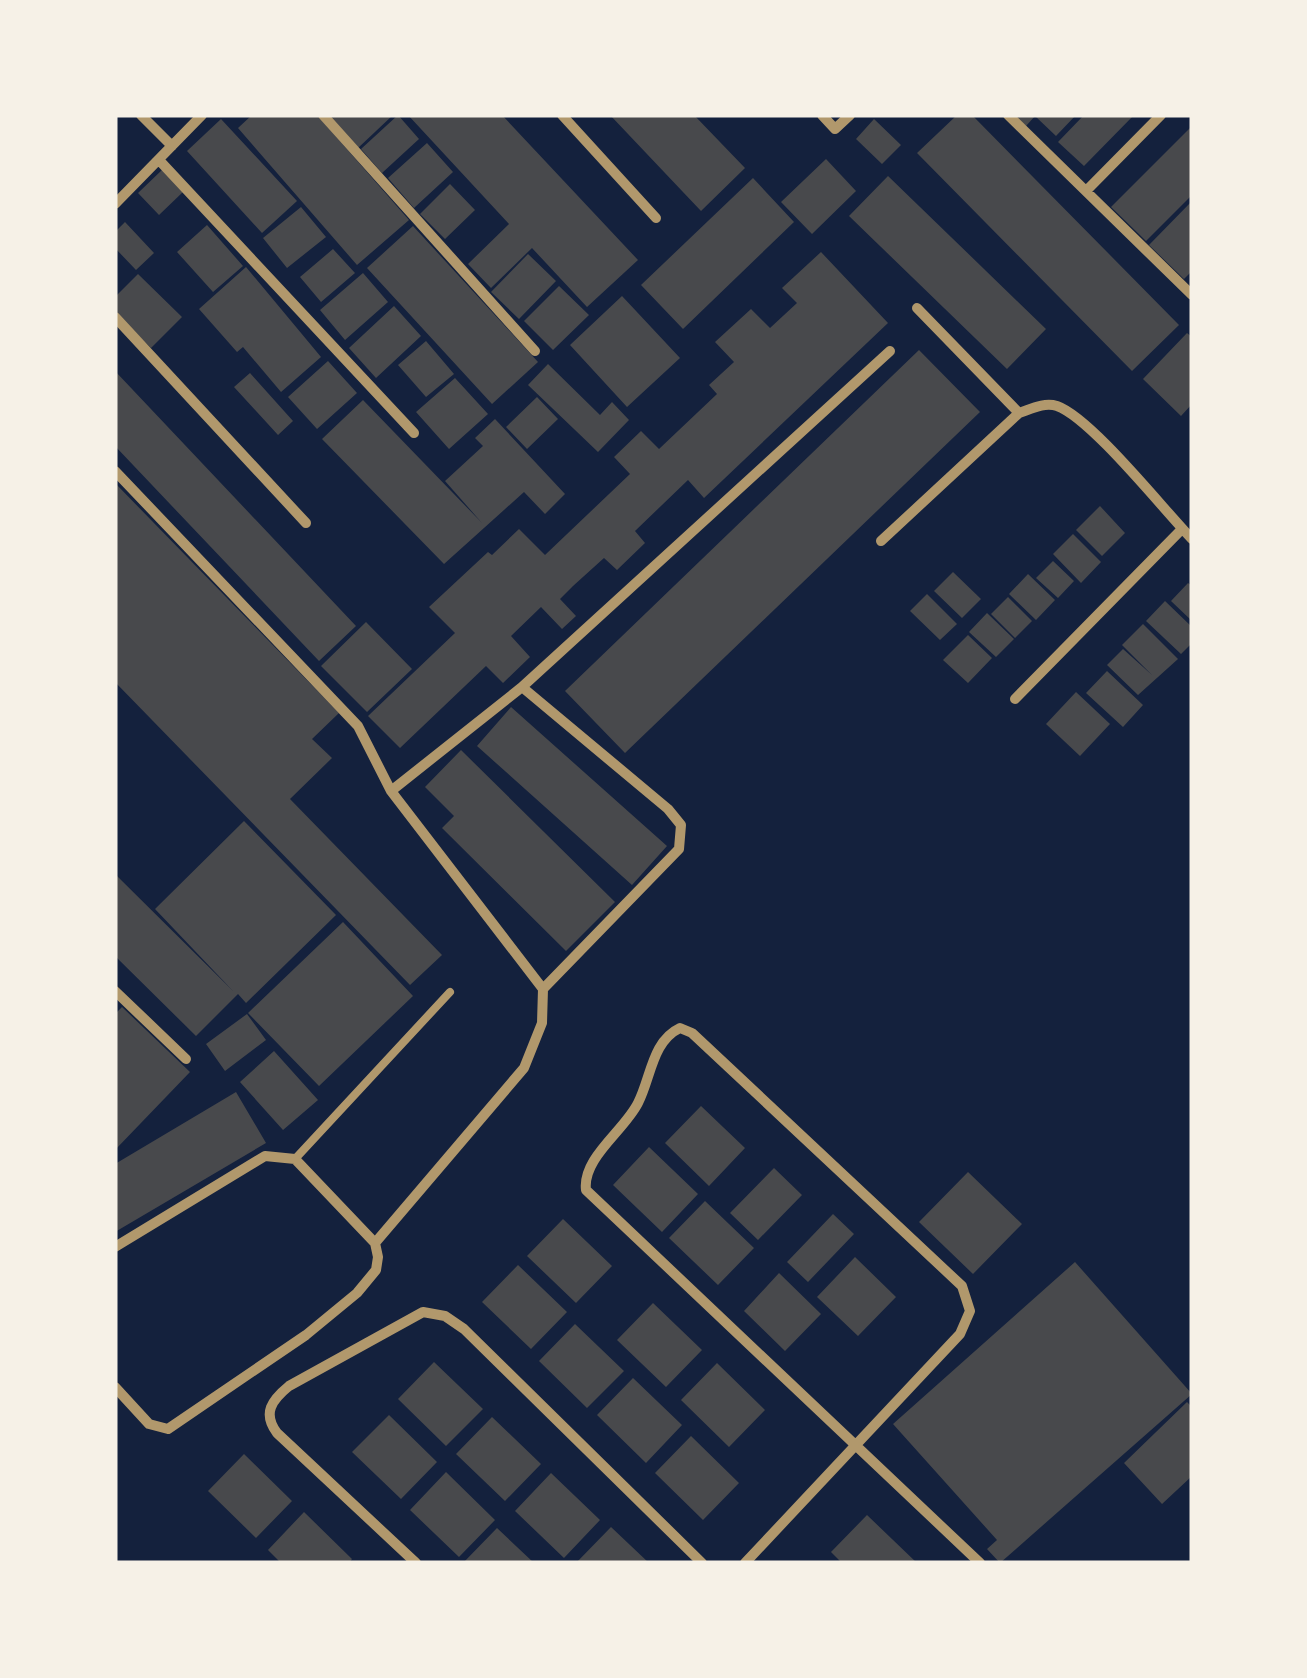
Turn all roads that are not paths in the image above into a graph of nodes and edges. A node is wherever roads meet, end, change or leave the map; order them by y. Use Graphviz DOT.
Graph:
graph roads {
  1 [pos="142,115"];
  2 [pos="202,115"];
  3 [pos="323,115"];
  4 [pos="562,115"];
  5 [pos="822,115"];
  6 [pos="850,115"];
  7 [pos="1008,115"];
  8 [pos="1161,115"];
  9 [pos="172,146"];
  10 [pos="158,160"];
  11 [pos="1087,190"];
  12 [pos="115,204"];
  13 [pos="656,218"];
  14 [pos="1192,294"];
  15 [pos="917,308"];
  16 [pos="115,317"];
  17 [pos="535,351"];
  18 [pos="890,351"];
  19 [pos="1019,413"];
  20 [pos="414,433"];
  21 [pos="115,470"];
  22 [pos="306,523"];
  23 [pos="1182,529"];
  24 [pos="1192,539"];
  25 [pos="881,541"];
  26 [pos="522,687"];
  27 [pos="1015,698"];
  28 [pos="391,791"];
  29 [pos="543,989"];
  30 [pos="115,992"];
  31 [pos="450,992"];
  32 [pos="186,1059"];
  33 [pos="296,1159"];
  34 [pos="374,1243"];
  35 [pos="115,1247"];
  36 [pos="115,1387"];
  37 [pos="854,1445"];
  38 [pos="416,1563"];
  39 [pos="702,1563"];
  40 [pos="745,1563"];
  41 [pos="980,1563"];
  1 -- 9 [label="street"];
  2 -- 9 [label="street"];
  3 -- 17 [label="street"];
  4 -- 13 [label="street"];
  5 -- 6 [label="street"];
  7 -- 11 [label="street"];
  8 -- 11 [label="street"];
  9 -- 10 [label="street"];
  10 -- 12 [label="street"];
  10 -- 20 [label="street"];
  11 -- 14 [label="street"];
  15 -- 19 [label="street"];
  16 -- 22 [label="street"];
  18 -- 26 [label="street"];
  19 -- 23 [label="street"];
  19 -- 25 [label="street"];
  21 -- 28 [label="street"];
  23 -- 24 [label="street"];
  23 -- 27 [label="street"];
  26 -- 28 [label="street"];
  26 -- 29 [label="street"];
  28 -- 29 [label="street"];
  29 -- 34 [label="street"];
  30 -- 32 [label="street"];
  31 -- 33 [label="lane"];
  33 -- 34 [label="street"];
  33 -- 35 [label="street"];
  34 -- 36 [label="street"];
  37 -- 37 [label="street"];
  37 -- 40 [label="street"];
  37 -- 41 [label="street"];
  38 -- 39 [label="street"];
}
